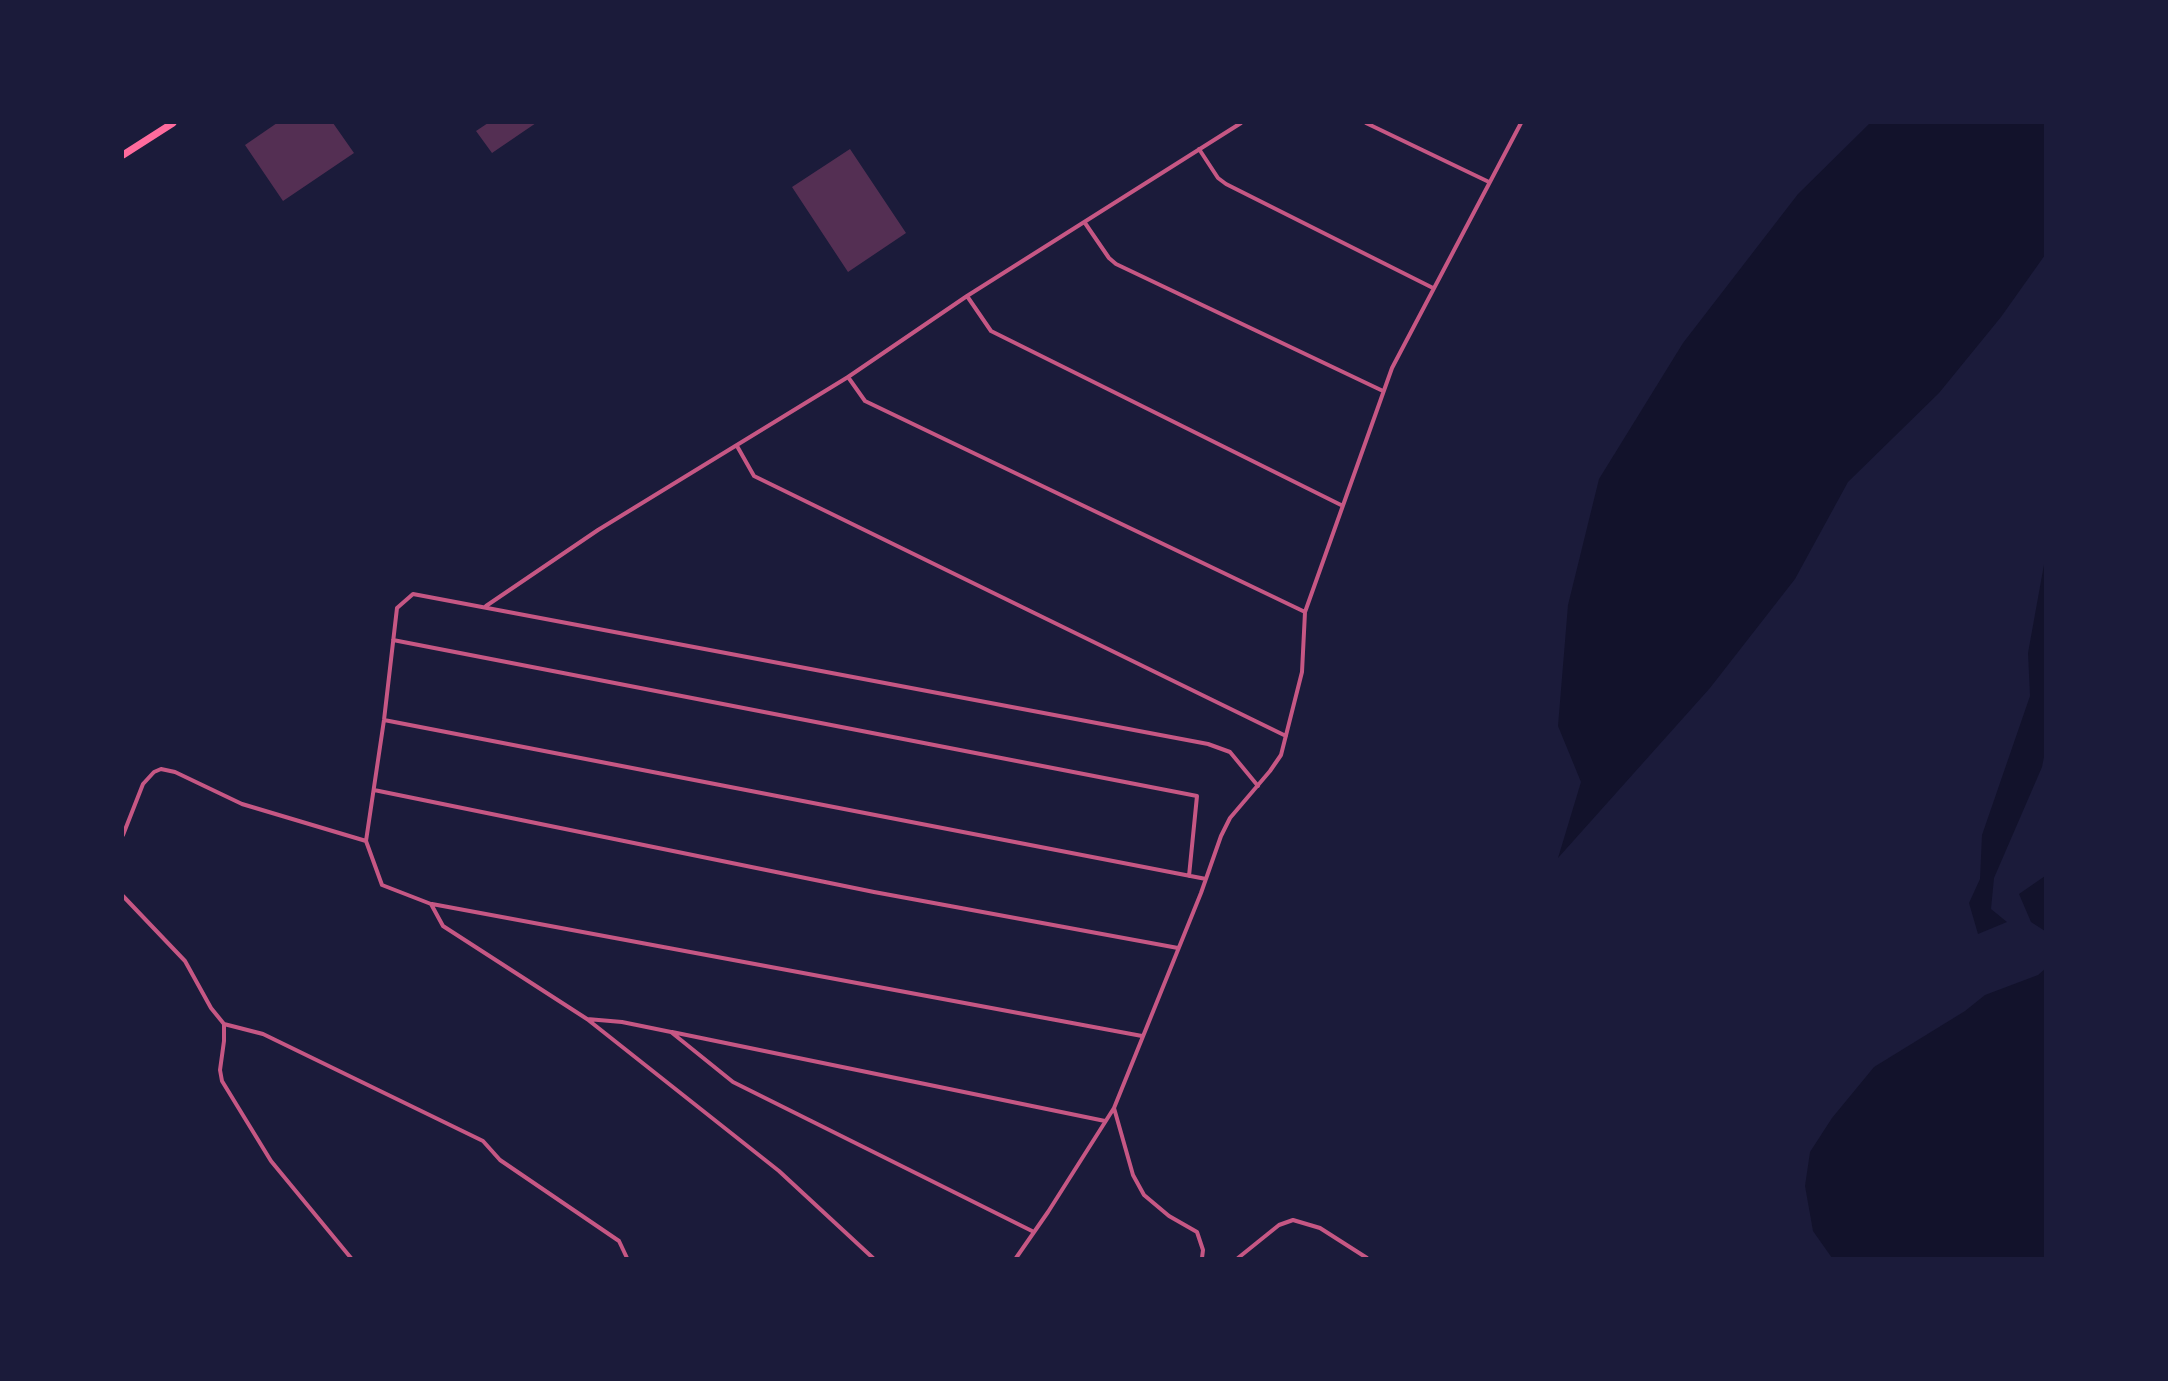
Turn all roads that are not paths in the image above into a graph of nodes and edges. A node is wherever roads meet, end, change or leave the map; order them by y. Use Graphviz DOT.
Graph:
graph roads {
  1 [pos="173,123"];
  2 [pos="1241,123"];
  3 [pos="1366,123"];
  4 [pos="1521,123"];
  5 [pos="1199,149"];
  6 [pos="123,155"];
  7 [pos="1490,182"];
  8 [pos="1085,223"];
  9 [pos="1433,288"];
  10 [pos="967,296"];
  11 [pos="848,377"];
  12 [pos="1383,391"];
  13 [pos="737,446"];
  14 [pos="1341,505"];
  15 [pos="485,607"];
  16 [pos="1305,612"];
  17 [pos="393,640"];
  18 [pos="384,720"];
  19 [pos="1286,736"];
  20 [pos="1258,786"];
  21 [pos="374,790"];
  22 [pos="123,835"];
  23 [pos="366,841"];
  24 [pos="1189,876"];
  25 [pos="1206,879"];
  26 [pos="123,896"];
  27 [pos="431,904"];
  28 [pos="1178,948"];
  29 [pos="587,1019"];
  30 [pos="224,1024"];
  31 [pos="671,1032"];
  32 [pos="1142,1036"];
  33 [pos="1114,1108"];
  34 [pos="1106,1121"];
  35 [pos="1034,1232"];
  36 [pos="351,1258"];
  37 [pos="627,1258"];
  38 [pos="873,1258"];
  39 [pos="1016,1258"];
  40 [pos="1202,1258"];
  41 [pos="1238,1258"];
  42 [pos="1367,1258"];
  1 -- 6 [label="main road"];
  2 -- 5 [label="street"];
  3 -- 7 [label="street"];
  4 -- 7 [label="street"];
  5 -- 8 [label="street"];
  5 -- 9 [label="street"];
  7 -- 9 [label="street"];
  8 -- 10 [label="street"];
  8 -- 12 [label="street"];
  9 -- 12 [label="street"];
  10 -- 11 [label="street"];
  10 -- 14 [label="street"];
  11 -- 13 [label="street"];
  11 -- 16 [label="street"];
  12 -- 14 [label="street"];
  13 -- 15 [label="street"];
  13 -- 19 [label="street"];
  14 -- 16 [label="street"];
  15 -- 17 [label="street"];
  15 -- 20 [label="street"];
  16 -- 19 [label="street"];
  17 -- 18 [label="street"];
  17 -- 24 [label="street"];
  18 -- 21 [label="street"];
  18 -- 24 [label="street"];
  19 -- 20 [label="street"];
  20 -- 25 [label="street"];
  21 -- 23 [label="street"];
  21 -- 28 [label="street"];
  22 -- 23 [label="street"];
  23 -- 27 [label="street"];
  24 -- 25 [label="street"];
  25 -- 28 [label="street"];
  26 -- 30 [label="street"];
  27 -- 29 [label="street"];
  27 -- 32 [label="street"];
  28 -- 32 [label="street"];
  29 -- 31 [label="street"];
  29 -- 38 [label="street"];
  30 -- 36 [label="street"];
  30 -- 37 [label="street"];
  31 -- 34 [label="street"];
  31 -- 35 [label="street"];
  32 -- 33 [label="street"];
  33 -- 34 [label="street"];
  33 -- 40 [label="street"];
  34 -- 35 [label="street"];
  35 -- 39 [label="street"];
  41 -- 42 [label="street"];
}
